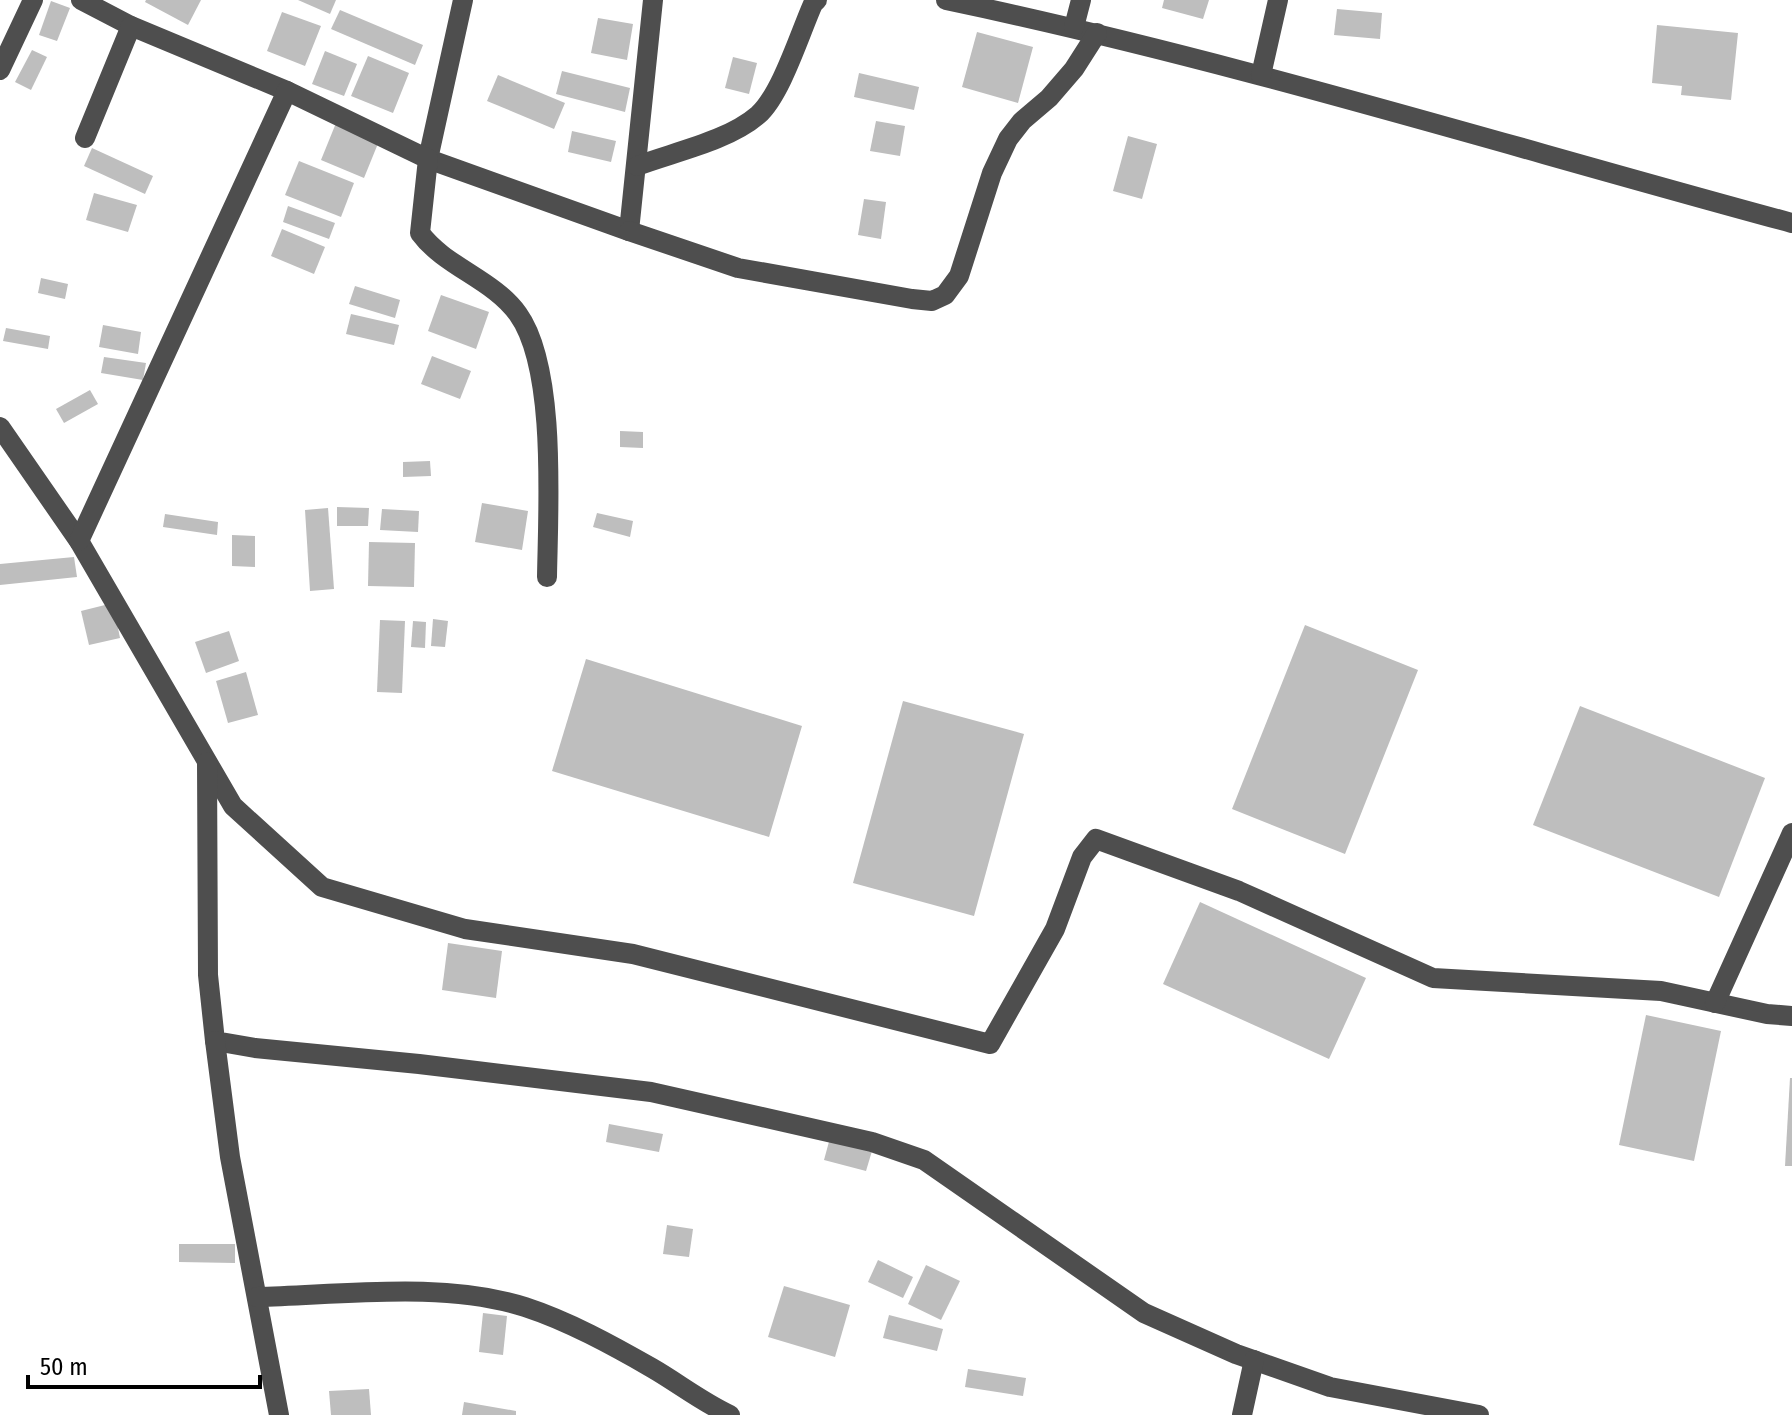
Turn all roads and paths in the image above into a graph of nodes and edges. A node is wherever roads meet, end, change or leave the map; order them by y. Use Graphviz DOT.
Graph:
graph roads {
  1 [pos="33,0"];
  2 [pos="81,0"];
  3 [pos="463,0"];
  4 [pos="653,0"];
  5 [pos="817,0"];
  6 [pos="946,0"];
  7 [pos="1081,0"];
  8 [pos="1278,0"];
  9 [pos="131,26"];
  10 [pos="1074,27"];
  11 [pos="1097,33"];
  12 [pos="0,70"];
  13 [pos="1261,75"];
  14 [pos="287,91"];
  15 [pos="85,138"];
  16 [pos="428,159"];
  17 [pos="637,166"];
  18 [pos="1792,223"];
  19 [pos="629,231"];
  20 [pos="0,427"];
  21 [pos="79,541"];
  22 [pos="547,577"];
  23 [pos="207,761"];
  24 [pos="1792,833"];
  25 [pos="1715,1003"];
  26 [pos="1792,1016"];
  27 [pos="215,1041"];
  28 [pos="257,1297"];
  29 [pos="1254,1360"];
  30 [pos="279,1415"];
  31 [pos="730,1415"];
  32 [pos="1242,1415"];
  33 [pos="1479,1415"];
  1 -- 12 [label="street"];
  2 -- 9 [label="street"];
  3 -- 16 [label="street"];
  4 -- 17 [label="street"];
  5 -- 17 [label="street"];
  6 -- 10 [label="street"];
  7 -- 10 [label="street"];
  8 -- 13 [label="street"];
  9 -- 14 [label="street"];
  9 -- 15 [label="street"];
  10 -- 11 [label="street"];
  11 -- 13 [label="street"];
  11 -- 19 [label="street"];
  13 -- 18 [label="street"];
  14 -- 16 [label="street"];
  14 -- 21 [label="street"];
  16 -- 19 [label="street"];
  16 -- 22 [label="street"];
  17 -- 19 [label="street"];
  20 -- 21 [label="street"];
  21 -- 23 [label="street"];
  23 -- 25 [label="street"];
  23 -- 27 [label="street"];
  24 -- 25 [label="street"];
  25 -- 26 [label="street"];
  27 -- 28 [label="street"];
  27 -- 29 [label="street"];
  28 -- 30 [label="street"];
  28 -- 31 [label="street"];
  29 -- 32 [label="street"];
  29 -- 33 [label="street"];
}
